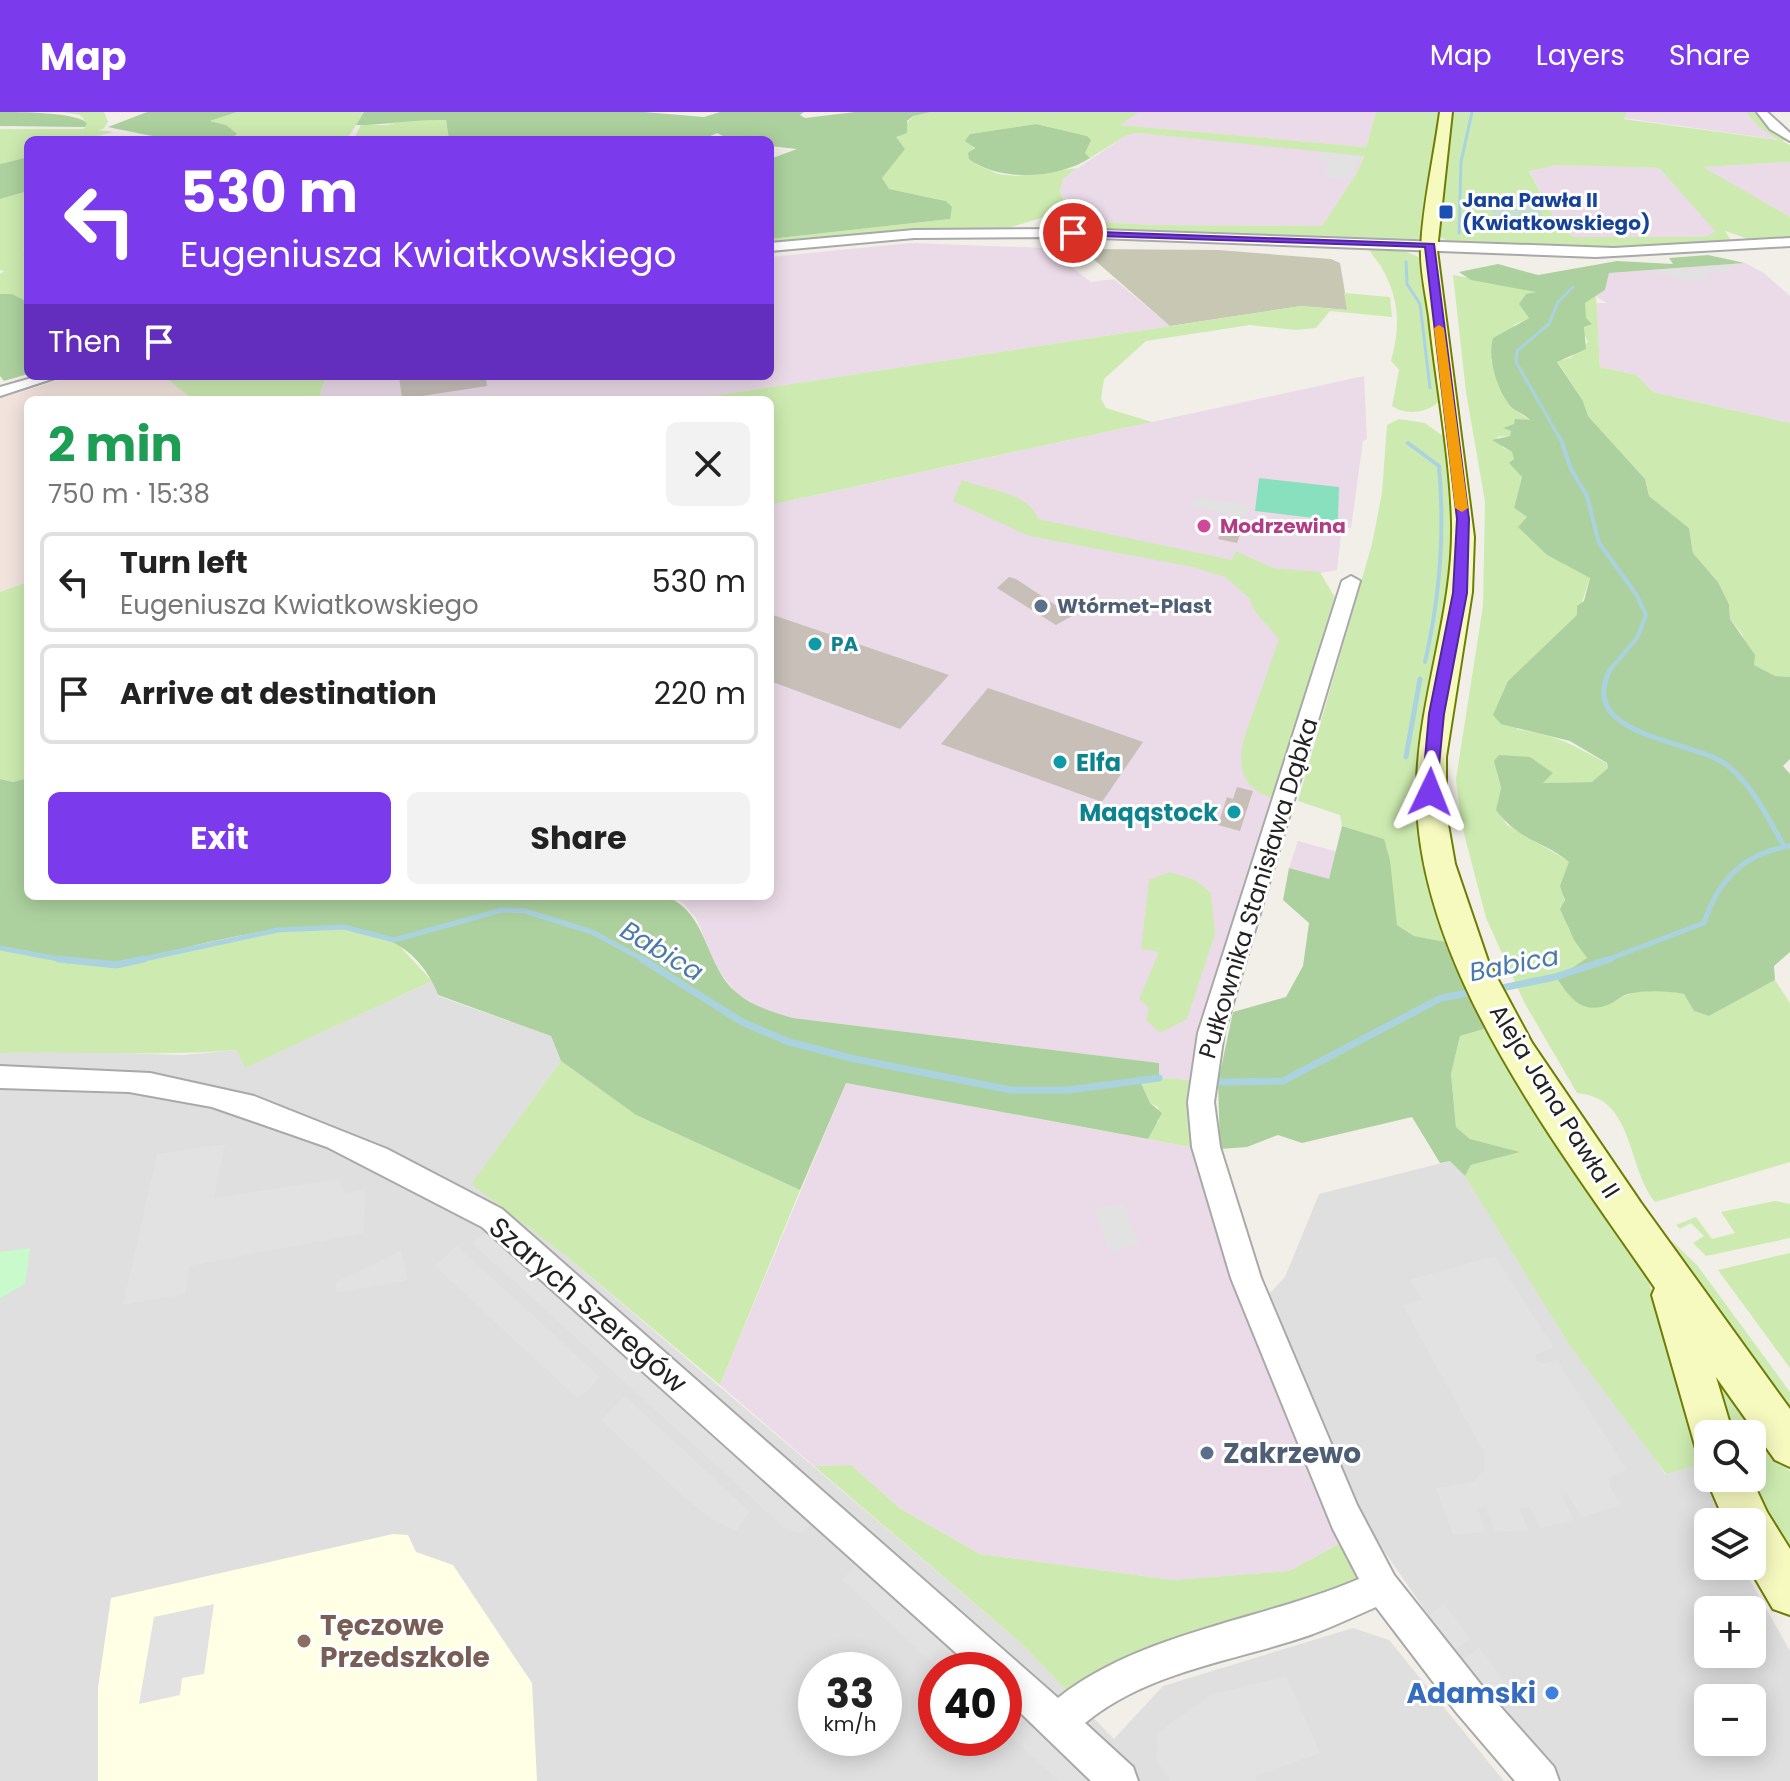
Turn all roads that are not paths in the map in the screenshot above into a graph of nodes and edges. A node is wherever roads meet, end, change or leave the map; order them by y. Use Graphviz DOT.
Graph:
graph roads {
  1 [pos="1446,112"];
  2 [pos="1762,112"];
  3 [pos="1790,138"];
  4 [pos="1790,242"];
  5 [pos="774,247"];
  6 [pos="1429,247"];
  7 [pos="40,380"];
  8 [pos="0,392"];
  9 [pos="1351,581"];
  10 [pos="0,1077"];
  11 [pos="1668,1277"];
  12 [pos="1707,1420"];
  13 [pos="1790,1445"];
  14 [pos="1766,1552"];
  15 [pos="1382,1587"];
  16 [pos="1790,1592"];
  17 [pos="982,1652"];
  18 [pos="1022,1688"];
  19 [pos="1059,1721"];
  20 [pos="1119,1781"];
  21 [pos="1540,1781"];
  1 -- 6 [label="street, Aleja Jana Pawła II"];
  2 -- 3 [label="street"];
  4 -- 6 [label="street"];
  5 -- 6 [label="street"];
  6 -- 11 [label="street, Aleja Jana Pawła II"];
  7 -- 8 [label="street"];
  9 -- 15 [label="street, Pułkownika Stanisława Dąbka"];
  10 -- 17 [label="street, Szarych Szeregów"];
  11 -- 12 [label="street, Aleja Jana Pawła II"];
  11 -- 13 [label="street, Aleja Jana Pawła II"];
  14 -- 16 [label="street"];
  15 -- 19 [label="street"];
  15 -- 21 [label="street, Pułkownika Stanisława Dąbka"];
  18 -- 19 [label="street, Szarych Szeregów"];
  19 -- 20 [label="street, Szarych Szeregów"];
}
